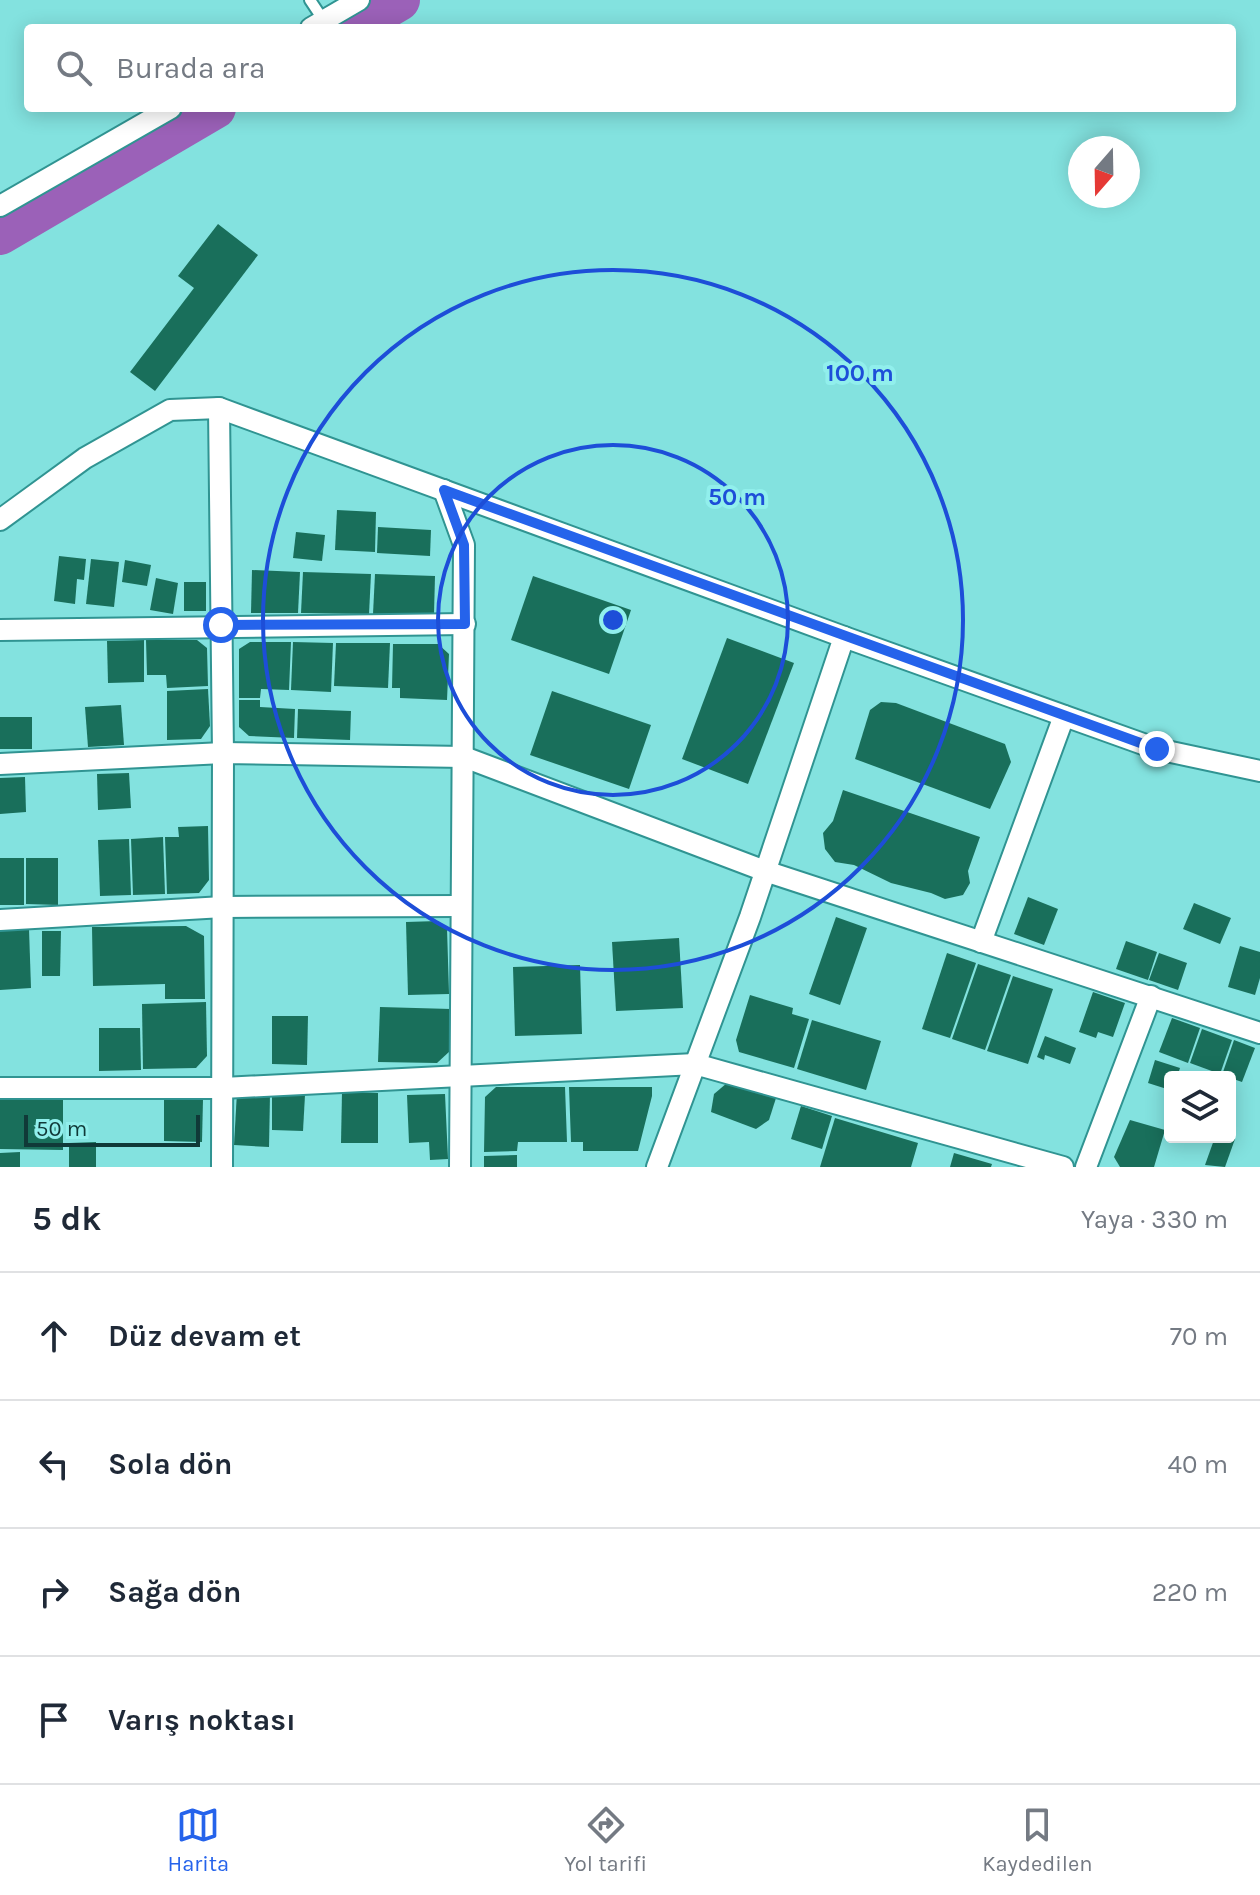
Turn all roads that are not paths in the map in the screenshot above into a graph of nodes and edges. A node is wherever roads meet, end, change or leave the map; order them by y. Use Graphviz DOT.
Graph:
graph roads {
  1 [pos="310,0"];
  2 [pos="359,0"];
  3 [pos="318,24"];
  4 [pos="164,112"];
  5 [pos="0,206"];
  6 [pos="219,408"];
  7 [pos="444,490"];
  8 [pos="0,520"];
  9 [pos="465,624"];
  10 [pos="221,625"];
  11 [pos="0,630"];
  12 [pos="844,637"];
  13 [pos="1064,716"];
  14 [pos="223,753"];
  15 [pos="464,757"];
  16 [pos="0,764"];
  17 [pos="1260,771"];
  18 [pos="765,871"];
  19 [pos="460,906"];
  20 [pos="223,907"];
  21 [pos="0,920"];
  22 [pos="981,942"];
  23 [pos="1151,996"];
  24 [pos="1260,1033"];
  25 [pos="695,1064"];
  26 [pos="461,1075"];
  27 [pos="0,1088"];
  28 [pos="223,1088"];
  29 [pos="222,1167"];
  30 [pos="460,1167"];
  31 [pos="657,1167"];
  32 [pos="1063,1167"];
  33 [pos="1086,1167"];
  1 -- 3 [label="lane"];
  2 -- 3 [label="street"];
  4 -- 5 [label="street"];
  6 -- 7 [label="street"];
  6 -- 8 [label="street"];
  6 -- 10 [label="street"];
  7 -- 9 [label="street"];
  7 -- 12 [label="street"];
  9 -- 10 [label="street"];
  9 -- 15 [label="street"];
  10 -- 11 [label="street"];
  10 -- 14 [label="street"];
  12 -- 13 [label="street"];
  12 -- 18 [label="street"];
  13 -- 17 [label="street"];
  13 -- 22 [label="street"];
  14 -- 15 [label="street"];
  14 -- 16 [label="street"];
  14 -- 20 [label="street"];
  15 -- 18 [label="street"];
  15 -- 19 [label="street"];
  18 -- 22 [label="street"];
  18 -- 25 [label="street"];
  19 -- 20 [label="street"];
  19 -- 26 [label="street"];
  20 -- 21 [label="street"];
  20 -- 28 [label="street"];
  22 -- 23 [label="street"];
  23 -- 24 [label="street"];
  23 -- 33 [label="street"];
  25 -- 26 [label="street"];
  25 -- 31 [label="street"];
  25 -- 32 [label="street"];
  26 -- 28 [label="street"];
  26 -- 30 [label="street"];
  27 -- 28 [label="street"];
  28 -- 29 [label="street"];
}
